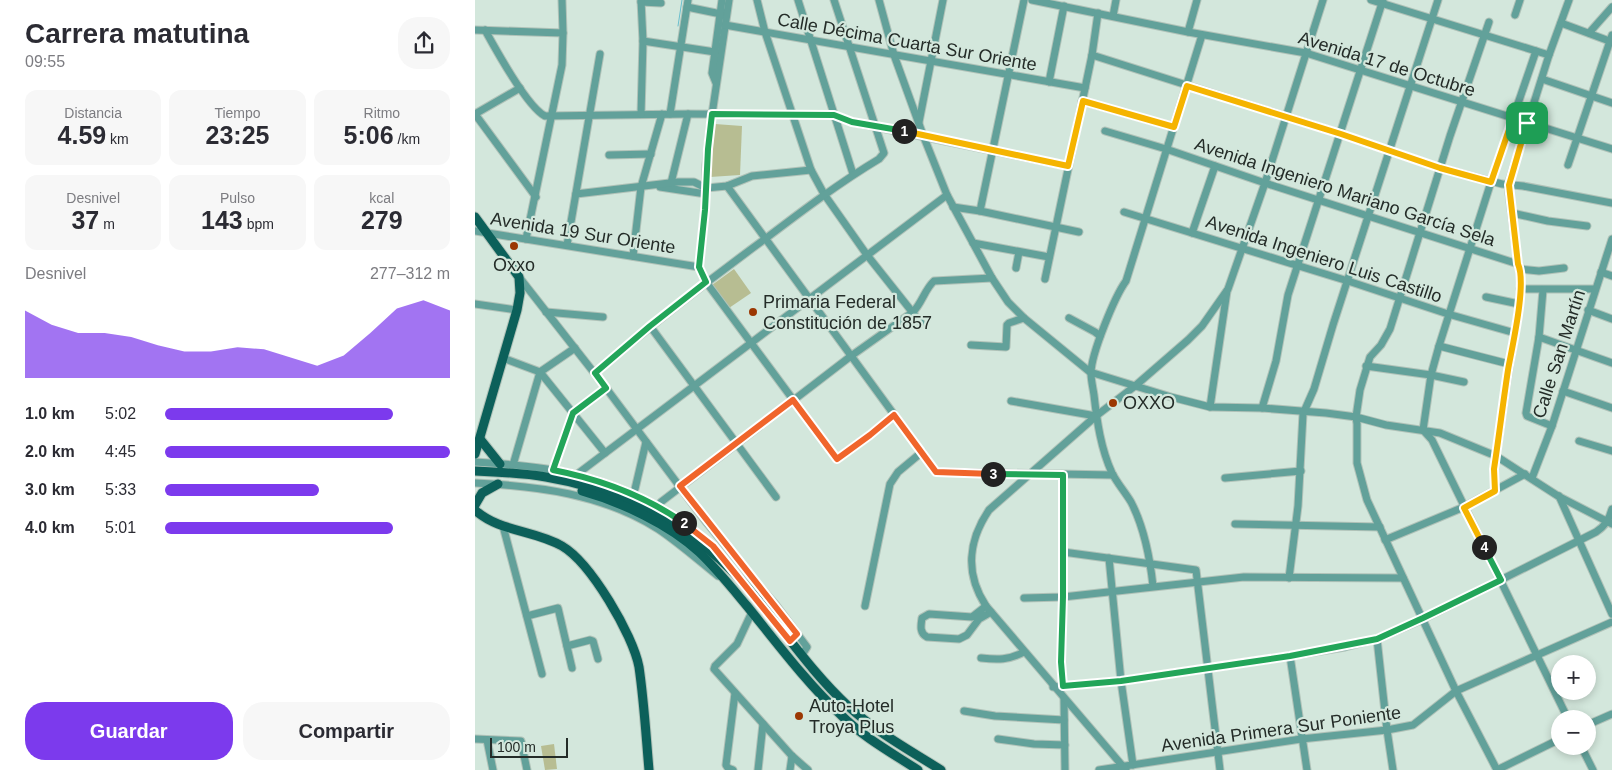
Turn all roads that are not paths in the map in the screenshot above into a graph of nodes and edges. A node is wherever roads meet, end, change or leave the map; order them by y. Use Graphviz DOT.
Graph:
graph roads {
  1 [pos="562,0"];
  2 [pos="722,0"];
  3 [pos="729,0"];
  4 [pos="757,0"];
  5 [pos="798,0"];
  6 [pos="834,0"];
  7 [pos="879,0"];
  8 [pos="943,0"];
  9 [pos="1024,0"];
  10 [pos="1032,0"];
  11 [pos="1116,0"];
  12 [pos="1197,0"];
  13 [pos="1323,0"];
  14 [pos="1371,0"];
  15 [pos="1438,0"];
  16 [pos="1521,0"];
  17 [pos="1569,0"];
  18 [pos="641,1"];
  19 [pos="1382,2"];
  20 [pos="661,3"];
  21 [pos="688,4"];
  22 [pos="1064,6"];
  23 [pos="1612,7"];
  24 [pos="1098,13"];
  25 [pos="721,14"];
  26 [pos="1515,15"];
  27 [pos="1113,16"];
  28 [pos="1433,18"];
  29 [pos="1489,22"];
  30 [pos="1561,23"];
  31 [pos="725,25"];
  32 [pos="475,30"];
  33 [pos="485,30"];
  34 [pos="765,32"];
  35 [pos="1188,32"];
  36 [pos="563,33"];
  37 [pos="1589,33"];
  38 [pos="1202,34"];
  39 [pos="1485,35"];
  40 [pos="810,40"];
  41 [pos="1611,40"];
  42 [pos="643,41"];
  43 [pos="680,46"];
  44 [pos="849,47"];
  45 [pos="1536,51"];
  46 [pos="715,52"];
  47 [pos="1307,53"];
  48 [pos="600,54"];
  49 [pos="894,54"];
  50 [pos="1092,55"];
  51 [pos="1549,55"];
  52 [pos="931,61"];
  53 [pos="1360,70"];
  54 [pos="1008,75"];
  55 [pos="1542,78"];
  56 [pos="1049,82"];
  57 [pos="717,84"];
  58 [pos="1187,86"];
  59 [pos="1410,86"];
  60 [pos="520,88"];
  61 [pos="1085,88"];
  62 [pos="1592,96"];
  63 [pos="1083,101"];
  64 [pos="1462,102"];
  65 [pos="1612,102"];
  66 [pos="475,114"];
  67 [pos="641,114"];
  68 [pos="666,114"];
  69 [pos="688,114"];
  70 [pos="712,114"];
  71 [pos="793,114"];
  72 [pos="834,115"];
  73 [pos="552,116"];
  74 [pos="590,116"];
  75 [pos="1285,118"];
  76 [pos="1513,118"];
  77 [pos="919,122"];
  78 [pos="1527,123"];
  79 [pos="875,126"];
  80 [pos="1174,127"];
  81 [pos="1105,131"];
  82 [pos="1341,134"];
  83 [pos="923,135"];
  84 [pos="1577,138"];
  85 [pos="1166,149"];
  86 [pos="1612,149"];
  87 [pos="993,150"];
  88 [pos="1389,151"];
  89 [pos="651,154"];
  90 [pos="609,155"];
  91 [pos="1568,165"];
  92 [pos="1068,166"];
  93 [pos="1215,166"];
  94 [pos="1440,168"];
  95 [pos="811,170"];
  96 [pos="853,174"];
  97 [pos="1491,182"];
  98 [pos="671,183"];
  99 [pos="1265,183"];
  100 [pos="1509,185"];
  101 [pos="655,186"];
  102 [pos="727,186"];
  103 [pos="641,187"];
  104 [pos="706,191"];
  105 [pos="576,194"];
  106 [pos="824,194"];
  107 [pos="947,195"];
  108 [pos="536,197"];
  109 [pos="1319,200"];
  110 [pos="1612,203"];
  111 [pos="953,207"];
  112 [pos="980,211"];
  113 [pos="1124,212"];
  114 [pos="1512,213"];
  115 [pos="1369,216"];
  116 [pos="475,217"];
  117 [pos="1145,219"];
  118 [pos="1587,226"];
  119 [pos="1055,228"];
  120 [pos="475,231"];
  121 [pos="487,232"];
  122 [pos="1079,232"];
  123 [pos="1420,232"];
  124 [pos="1193,233"];
  125 [pos="766,238"];
  126 [pos="526,239"];
  127 [pos="973,243"];
  128 [pos="1611,243"];
  129 [pos="567,246"];
  130 [pos="1243,248"];
  131 [pos="1470,250"];
  132 [pos="1019,252"];
  133 [pos="867,255"];
  134 [pos="633,256"];
  135 [pos="1049,257"];
  136 [pos="1561,261"];
  137 [pos="1298,265"];
  138 [pos="699,267"];
  139 [pos="1519,267"];
  140 [pos="1016,268"];
  141 [pos="1601,272"];
  142 [pos="1612,276"];
  143 [pos="519,277"];
  144 [pos="992,278"];
  145 [pos="1045,279"];
  146 [pos="1348,281"];
  147 [pos="706,282"];
  148 [pos="1228,289"];
  149 [pos="1520,289"];
  150 [pos="1595,289"];
  151 [pos="1543,290"];
  152 [pos="1486,297"];
  153 [pos="810,299"];
  154 [pos="1399,299"];
  155 [pos="475,304"];
  156 [pos="1519,304"];
  157 [pos="517,310"];
  158 [pos="1588,310"];
  159 [pos="547,312"];
  160 [pos="913,312"];
  161 [pos="1448,314"];
  162 [pos="603,317"];
  163 [pos="1024,318"];
  164 [pos="1069,318"];
  165 [pos="1612,319"];
  166 [pos="921,322"];
  167 [pos="650,326"];
  168 [pos="1515,332"];
  169 [pos="1100,336"];
  170 [pos="1539,337"];
  171 [pos="751,343"];
  172 [pos="971,345"];
  173 [pos="1439,346"];
  174 [pos="575,348"];
  175 [pos="1575,350"];
  176 [pos="851,356"];
  177 [pos="503,358"];
  178 [pos="1612,363"];
  179 [pos="1509,364"];
  180 [pos="1367,366"];
  181 [pos="540,372"];
  182 [pos="1091,372"];
  183 [pos="595,373"];
  184 [pos="1431,375"];
  185 [pos="1464,382"];
  186 [pos="695,385"];
  187 [pos="1135,386"];
  188 [pos="606,388"];
  189 [pos="1563,391"];
  190 [pos="793,400"];
  191 [pos="1011,401"];
  192 [pos="1209,407"];
  193 [pos="1262,408"];
  194 [pos="1612,408"];
  195 [pos="1305,411"];
  196 [pos="573,413"];
  197 [pos="894,415"];
  198 [pos="1097,416"];
  199 [pos="1356,417"];
  200 [pos="1552,426"];
  201 [pos="637,429"];
  202 [pos="1423,430"];
  203 [pos="477,441"];
  204 [pos="1579,441"];
  205 [pos="646,442"];
  206 [pos="736,444"];
  207 [pos="1612,451"];
  208 [pos="922,452"];
  209 [pos="605,453"];
  210 [pos="475,454"];
  211 [pos="1495,456"];
  212 [pos="475,462"];
  213 [pos="500,464"];
  214 [pos="513,465"];
  215 [pos="553,470"];
  216 [pos="475,471"];
  217 [pos="1301,471"];
  218 [pos="1029,474"];
  219 [pos="576,475"];
  220 [pos="1063,475"];
  221 [pos="1113,475"];
  222 [pos="1528,476"];
  223 [pos="475,477"];
  224 [pos="1225,478"];
  225 [pos="475,483"];
  226 [pos="498,484"];
  227 [pos="680,486"];
  228 [pos="635,489"];
  229 [pos="1495,491"];
  230 [pos="1558,496"];
  231 [pos="776,497"];
  232 [pos="661,502"];
  233 [pos="475,505"];
  234 [pos="1464,508"];
  235 [pos="1612,509"];
  236 [pos="475,510"];
  237 [pos="1610,523"];
  238 [pos="1235,524"];
  239 [pos="503,526"];
  240 [pos="1295,526"];
  241 [pos="1380,528"];
  242 [pos="1385,540"];
  243 [pos="1579,540"];
  244 [pos="1063,552"];
  245 [pos="1109,558"];
  246 [pos="1150,563"];
  247 [pos="1289,578"];
  248 [pos="1403,578"];
  249 [pos="740,579"];
  250 [pos="1501,580"];
  251 [pos="1197,583"];
  252 [pos="1153,586"];
  253 [pos="733,589"];
  254 [pos="1112,591"];
  255 [pos="1063,597"];
  256 [pos="1024,598"];
  257 [pos="865,606"];
  258 [pos="988,609"];
  259 [pos="751,612"];
  260 [pos="1612,614"];
  261 [pos="527,616"];
  262 [pos="1423,618"];
  263 [pos="1612,622"];
  264 [pos="794,637"];
  265 [pos="1377,639"];
  266 [pos="567,646"];
  267 [pos="1024,652"];
  268 [pos="1290,656"];
  269 [pos="1536,656"];
  270 [pos="981,658"];
  271 [pos="598,659"];
  272 [pos="572,668"];
  273 [pos="1208,668"];
  274 [pos="542,674"];
  275 [pos="1121,681"];
  276 [pos="1063,686"];
  277 [pos="1053,687"];
  278 [pos="1456,691"];
  279 [pos="735,693"];
  280 [pos="1064,699"];
  281 [pos="1563,710"];
  282 [pos="964,711"];
  283 [pos="1612,714"];
  284 [pos="1064,720"];
  285 [pos="1596,722"];
  286 [pos="763,724"];
  287 [pos="1387,730"];
  288 [pos="475,739"];
  289 [pos="998,739"];
  290 [pos="1301,739"];
  291 [pos="487,740"];
  292 [pos="1551,743"];
  293 [pos="1065,745"];
  294 [pos="1217,752"];
  295 [pos="1586,755"];
  296 [pos="792,756"];
  297 [pos="1133,766"];
  298 [pos="1125,768"];
  299 [pos="730,769"];
  300 [pos="493,770"];
  301 [pos="527,770"];
  302 [pos="649,770"];
  303 [pos="758,770"];
  304 [pos="790,770"];
  305 [pos="808,770"];
  306 [pos="918,770"];
  307 [pos="941,770"];
  308 [pos="1065,770"];
  309 [pos="1099,770"];
  310 [pos="1220,770"];
  311 [pos="1307,770"];
  312 [pos="1393,770"];
  313 [pos="1497,770"];
  314 [pos="1593,770"];
  1 -- 36 [label="street"];
  2 -- 25 [label="street"];
  3 -- 31 [label="street"];
  4 -- 34 [label="street"];
  5 -- 40 [label="street"];
  6 -- 44 [label="street"];
  7 -- 49 [label="street"];
  8 -- 52 [label="street"];
  9 -- 54 [label="street"];
  10 -- 22 [label="street, Avenida 17 de Octubre"];
  11 -- 27 [label="street"];
  12 -- 35 [label="street"];
  13 -- 47 [label="street"];
  14 -- 19 [label="street"];
  15 -- 28 [label="street"];
  16 -- 26 [label="street"];
  17 -- 30 [label="street"];
  18 -- 20 [label="street"];
  18 -- 42 [label="street"];
  19 -- 28 [label="street"];
  19 -- 53 [label="street"];
  21 -- 25 [label="street"];
  21 -- 43 [label="street"];
  22 -- 24 [label="street, Avenida 17 de Octubre"];
  22 -- 56 [label="street"];
  23 -- 37 [label="street"];
  24 -- 27 [label="street, Avenida 17 de Octubre"];
  24 -- 50 [label="street"];
  25 -- 46 [label="street"];
  27 -- 35 [label="street, Avenida 17 de Octubre"];
  28 -- 39 [label="street"];
  28 -- 59 [label="street"];
  29 -- 39 [label="street"];
  30 -- 37 [label="street"];
  30 -- 51 [label="street"];
  31 -- 34 [label="street, Calle Décima Cuarta Sur Oriente"];
  31 -- 57 [label="street"];
  32 -- 33 [label="street"];
  33 -- 36 [label="street"];
  33 -- 60 [label="street"];
  34 -- 40 [label="street, Calle Décima Cuarta Sur Oriente"];
  34 -- 71 [label="street"];
  35 -- 38 [label="street, Avenida 17 de Octubre"];
  36 -- 73 [label="street"];
  37 -- 41 [label="street"];
  38 -- 47 [label="street, Avenida 17 de Octubre"];
  38 -- 58 [label="street"];
  39 -- 45 [label="street"];
  39 -- 64 [label="street"];
  40 -- 44 [label="street, Calle Décima Cuarta Sur Oriente"];
  40 -- 72 [label="street"];
  41 -- 62 [label="street"];
  42 -- 43 [label="street"];
  42 -- 67 [label="street"];
  43 -- 46 [label="street"];
  43 -- 68 [label="street"];
  44 -- 49 [label="street, Calle Décima Cuarta Sur Oriente"];
  44 -- 79 [label="street"];
  45 -- 51 [label="street"];
  45 -- 76 [label="street"];
  46 -- 57 [label="street"];
  47 -- 53 [label="street, Avenida 17 de Octubre"];
  47 -- 75 [label="street"];
  48 -- 74 [label="street"];
  49 -- 52 [label="street, Calle Décima Cuarta Sur Oriente"];
  49 -- 77 [label="street"];
  50 -- 58 [label="street"];
  50 -- 61 [label="street"];
  51 -- 55 [label="street"];
  52 -- 54 [label="street, Calle Décima Cuarta Sur Oriente"];
  52 -- 77 [label="street"];
  53 -- 59 [label="street, Avenida 17 de Octubre"];
  53 -- 82 [label="street"];
  54 -- 56 [label="street, Calle Décima Cuarta Sur Oriente"];
  54 -- 87 [label="street"];
  55 -- 62 [label="street"];
  55 -- 78 [label="street"];
  56 -- 61 [label="street, Calle Décima Cuarta Sur Oriente"];
  57 -- 70 [label="street"];
  58 -- 75 [label="street"];
  58 -- 80 [label="street"];
  59 -- 64 [label="street, Avenida 17 de Octubre"];
  59 -- 88 [label="street"];
  60 -- 66 [label="street"];
  60 -- 73 [label="street"];
  61 -- 63 [label="street"];
  62 -- 65 [label="street"];
  62 -- 84 [label="street"];
  63 -- 80 [label="street"];
  63 -- 92 [label="street"];
  64 -- 76 [label="street, Avenida 17 de Octubre"];
  64 -- 94 [label="street"];
  66 -- 108 [label="street"];
  67 -- 68 [label="street"];
  67 -- 74 [label="street"];
  68 -- 69 [label="street"];
  68 -- 89 [label="street"];
  69 -- 70 [label="street"];
  69 -- 98 [label="street"];
  70 -- 71 [label="street"];
  70 -- 104 [label="street"];
  71 -- 72 [label="street"];
  71 -- 95 [label="street"];
  72 -- 79 [label="street"];
  72 -- 96 [label="street"];
  73 -- 74 [label="street"];
  73 -- 108 [label="street"];
  74 -- 105 [label="street"];
  75 -- 82 [label="street"];
  75 -- 99 [label="street"];
  76 -- 78 [label="street, Avenida 17 de Octubre"];
  76 -- 97 [label="street"];
  77 -- 83 [label="street"];
  78 -- 84 [label="street, Avenida 17 de Octubre"];
  78 -- 100 [label="street"];
  79 -- 83 [label="street"];
  79 -- 96 [label="street"];
  80 -- 85 [label="street"];
  81 -- 85 [label="street, Avenida Ingeniero Mariano García Sela"];
  82 -- 88 [label="street"];
  82 -- 109 [label="street"];
  83 -- 87 [label="street"];
  83 -- 107 [label="street"];
  84 -- 86 [label="street, Avenida 17 de Octubre"];
  84 -- 91 [label="street"];
  85 -- 93 [label="street, Avenida Ingeniero Mariano García Sela"];
  85 -- 117 [label="street"];
  87 -- 92 [label="street"];
  87 -- 112 [label="street"];
  88 -- 94 [label="street"];
  88 -- 115 [label="street"];
  89 -- 90 [label="street"];
  89 -- 103 [label="street"];
  92 -- 119 [label="street"];
  93 -- 99 [label="street, Avenida Ingeniero Mariano García Sela"];
  93 -- 124 [label="street"];
  94 -- 97 [label="street"];
  94 -- 123 [label="street"];
  95 -- 102 [label="street"];
  95 -- 106 [label="street"];
  96 -- 106 [label="street"];
  97 -- 100 [label="street"];
  97 -- 131 [label="street"];
  98 -- 101 [label="street"];
  98 -- 104 [label="street"];
  99 -- 109 [label="street, Avenida Ingeniero Mariano García Sela"];
  99 -- 130 [label="street"];
  100 -- 110 [label="street"];
  100 -- 114 [label="street"];
  101 -- 103 [label="street"];
  101 -- 104 [label="street"];
  102 -- 104 [label="street"];
  102 -- 125 [label="street"];
  103 -- 105 [label="street"];
  103 -- 134 [label="street"];
  104 -- 138 [label="street"];
  105 -- 129 [label="street"];
  106 -- 125 [label="street"];
  106 -- 133 [label="street"];
  107 -- 111 [label="street"];
  107 -- 133 [label="street"];
  108 -- 126 [label="street"];
  109 -- 115 [label="street, Avenida Ingeniero Mariano García Sela"];
  109 -- 137 [label="street"];
  111 -- 112 [label="street"];
  111 -- 127 [label="street"];
  112 -- 119 [label="street"];
  113 -- 117 [label="street, Avenida Ingeniero Luis Castillo"];
  114 -- 118 [label="street"];
  114 -- 139 [label="street"];
  115 -- 123 [label="street, Avenida Ingeniero Mariano García Sela"];
  115 -- 146 [label="street"];
  116 -- 121 [label="main road"];
  117 -- 124 [label="street, Avenida Ingeniero Luis Castillo"];
  117 -- 169 [label="street"];
  119 -- 122 [label="street"];
  119 -- 135 [label="street"];
  120 -- 121 [label="street, Avenida 19 Sur Oriente"];
  121 -- 126 [label="street, Avenida 19 Sur Oriente"];
  121 -- 143 [label="main road"];
  123 -- 131 [label="street, Avenida Ingeniero Mariano García Sela"];
  123 -- 154 [label="street"];
  124 -- 130 [label="street, Avenida Ingeniero Luis Castillo"];
  125 -- 147 [label="street"];
  125 -- 153 [label="street"];
  126 -- 129 [label="street, Avenida 19 Sur Oriente"];
  127 -- 132 [label="street"];
  127 -- 144 [label="street"];
  128 -- 141 [label="street, Calle San Martín"];
  129 -- 134 [label="street, Avenida 19 Sur Oriente"];
  130 -- 137 [label="street, Avenida Ingeniero Luis Castillo"];
  130 -- 148 [label="street"];
  131 -- 139 [label="street, Avenida Ingeniero Mariano García Sela"];
  131 -- 161 [label="street"];
  132 -- 135 [label="street"];
  132 -- 140 [label="street"];
  133 -- 153 [label="street"];
  133 -- 160 [label="street"];
  134 -- 138 [label="street, Avenida 19 Sur Oriente"];
  135 -- 145 [label="street"];
  136 -- 139 [label="street, Avenida Ingeniero Mariano García Sela"];
  137 -- 146 [label="street, Avenida Ingeniero Luis Castillo"];
  137 -- 193 [label="street"];
  138 -- 147 [label="street"];
  139 -- 149 [label="street"];
  141 -- 142 [label="street"];
  141 -- 150 [label="street, Calle San Martín"];
  143 -- 157 [label="main road"];
  143 -- 159 [label="street"];
  144 -- 160 [label="street"];
  144 -- 163 [label="street"];
  146 -- 154 [label="street, Avenida Ingeniero Luis Castillo"];
  146 -- 195 [label="street"];
  147 -- 167 [label="street"];
  147 -- 171 [label="street"];
  148 -- 187 [label="street"];
  148 -- 192 [label="street"];
  149 -- 151 [label="street"];
  149 -- 156 [label="street"];
  150 -- 151 [label="street"];
  150 -- 158 [label="street, Calle San Martín"];
  151 -- 170 [label="street"];
  152 -- 156 [label="street"];
  153 -- 171 [label="street"];
  153 -- 176 [label="street"];
  154 -- 161 [label="street, Avenida Ingeniero Luis Castillo"];
  154 -- 180 [label="street"];
  155 -- 157 [label="street"];
  156 -- 168 [label="street"];
  157 -- 177 [label="main road"];
  158 -- 165 [label="street"];
  158 -- 175 [label="street, Calle San Martín"];
  159 -- 162 [label="street"];
  159 -- 174 [label="street"];
  160 -- 166 [label="street"];
  160 -- 176 [label="street"];
  161 -- 168 [label="street, Avenida Ingeniero Luis Castillo"];
  161 -- 173 [label="street"];
  163 -- 172 [label="street"];
  163 -- 182 [label="street"];
  164 -- 169 [label="street"];
  167 -- 183 [label="street"];
  167 -- 186 [label="street"];
  168 -- 179 [label="street"];
  169 -- 182 [label="street"];
  170 -- 175 [label="street"];
  170 -- 200 [label="street"];
  171 -- 186 [label="street"];
  171 -- 190 [label="street"];
  173 -- 179 [label="street"];
  173 -- 184 [label="street"];
  174 -- 181 [label="street"];
  174 -- 183 [label="street"];
  175 -- 178 [label="street"];
  175 -- 189 [label="street, Calle San Martín"];
  176 -- 190 [label="street"];
  176 -- 197 [label="street"];
  177 -- 181 [label="street"];
  177 -- 203 [label="main road"];
  179 -- 211 [label="street"];
  180 -- 184 [label="street"];
  180 -- 199 [label="street"];
  181 -- 196 [label="street"];
  181 -- 214 [label="street"];
  182 -- 187 [label="street"];
  182 -- 198 [label="street"];
  183 -- 188 [label="street"];
  184 -- 185 [label="street"];
  184 -- 202 [label="street"];
  186 -- 201 [label="street"];
  186 -- 206 [label="street"];
  187 -- 192 [label="street"];
  187 -- 198 [label="street"];
  188 -- 196 [label="street"];
  188 -- 201 [label="street"];
  189 -- 194 [label="street"];
  189 -- 200 [label="street, Calle San Martín"];
  190 -- 197 [label="street"];
  190 -- 206 [label="street"];
  191 -- 198 [label="street"];
  192 -- 193 [label="street"];
  193 -- 195 [label="street"];
  195 -- 199 [label="street"];
  195 -- 217 [label="street"];
  196 -- 209 [label="street"];
  196 -- 215 [label="street"];
  197 -- 208 [label="street"];
  198 -- 218 [label="street"];
  198 -- 221 [label="street"];
  199 -- 202 [label="street"];
  199 -- 241 [label="street"];
  200 -- 222 [label="street, Calle San Martín"];
  201 -- 205 [label="street"];
  201 -- 209 [label="street"];
  202 -- 211 [label="street"];
  202 -- 234 [label="street"];
  203 -- 210 [label="main road"];
  203 -- 213 [label="main road"];
  204 -- 207 [label="street"];
  205 -- 227 [label="street"];
  205 -- 228 [label="street"];
  206 -- 227 [label="street"];
  206 -- 231 [label="street"];
  208 -- 218 [label="street"];
  208 -- 257 [label="street"];
  209 -- 219 [label="street"];
  211 -- 222 [label="street"];
  211 -- 229 [label="street"];
  212 -- 213 [label="street"];
  213 -- 214 [label="street"];
  214 -- 215 [label="street"];
  215 -- 219 [label="street"];
  216 -- 249 [label="main road"];
  217 -- 224 [label="street"];
  217 -- 240 [label="street"];
  218 -- 220 [label="street"];
  218 -- 258 [label="street"];
  219 -- 249 [label="street"];
  220 -- 221 [label="street"];
  220 -- 244 [label="street"];
  221 -- 246 [label="street"];
  222 -- 229 [label="street"];
  222 -- 230 [label="street"];
  223 -- 253 [label="main road"];
  225 -- 226 [label="street"];
  226 -- 233 [label="main road"];
  226 -- 253 [label="street"];
  227 -- 232 [label="street"];
  227 -- 264 [label="street"];
  229 -- 234 [label="street"];
  230 -- 237 [label="street"];
  230 -- 243 [label="street"];
  234 -- 242 [label="street"];
  234 -- 250 [label="street"];
  235 -- 237 [label="street"];
  236 -- 239 [label="main road"];
  237 -- 243 [label="street"];
  238 -- 240 [label="street"];
  239 -- 261 [label="street"];
  239 -- 302 [label="main road"];
  240 -- 241 [label="street"];
  240 -- 247 [label="street"];
  241 -- 242 [label="street"];
  242 -- 248 [label="street"];
  243 -- 250 [label="street"];
  243 -- 260 [label="street"];
  244 -- 245 [label="street"];
  244 -- 255 [label="street"];
  245 -- 246 [label="street"];
  245 -- 254 [label="street"];
  246 -- 251 [label="street"];
  246 -- 252 [label="street"];
  247 -- 248 [label="street"];
  247 -- 251 [label="street"];
  248 -- 262 [label="street"];
  249 -- 264 [label="main road"];
  250 -- 262 [label="street"];
  250 -- 269 [label="street"];
  251 -- 252 [label="street"];
  251 -- 273 [label="street"];
  252 -- 254 [label="street"];
  253 -- 259 [label="main road"];
  254 -- 255 [label="street"];
  254 -- 275 [label="street"];
  255 -- 256 [label="street"];
  255 -- 276 [label="street"];
  258 -- 258 [label="street"];
  258 -- 267 [label="street"];
  259 -- 279 [label="street"];
  259 -- 306 [label="main road"];
  261 -- 266 [label="street"];
  261 -- 274 [label="street"];
  262 -- 265 [label="street"];
  262 -- 278 [label="street"];
  263 -- 269 [label="street, Avenida Primera Sur Poniente"];
  264 -- 307 [label="main road"];
  265 -- 268 [label="street"];
  265 -- 287 [label="street"];
  266 -- 271 [label="street"];
  266 -- 272 [label="street"];
  267 -- 270 [label="street"];
  267 -- 277 [label="street"];
  268 -- 273 [label="street"];
  268 -- 290 [label="street"];
  269 -- 278 [label="street, Avenida Primera Sur Poniente"];
  269 -- 281 [label="street"];
  273 -- 275 [label="street"];
  273 -- 294 [label="street"];
  275 -- 276 [label="street"];
  275 -- 297 [label="street"];
  276 -- 277 [label="street"];
  277 -- 280 [label="street"];
  278 -- 287 [label="street, Avenida Primera Sur Poniente"];
  278 -- 313 [label="street"];
  279 -- 286 [label="street"];
  279 -- 299 [label="street"];
  280 -- 284 [label="street"];
  280 -- 298 [label="street"];
  282 -- 284 [label="street"];
  283 -- 285 [label="street"];
  284 -- 293 [label="street"];
  286 -- 296 [label="street"];
  286 -- 303 [label="street"];
  287 -- 290 [label="street, Avenida Primera Sur Poniente"];
  287 -- 312 [label="street"];
  288 -- 291 [label="street"];
  289 -- 293 [label="street"];
  290 -- 294 [label="street, Avenida Primera Sur Poniente"];
  290 -- 311 [label="street"];
  291 -- 300 [label="street"];
  291 -- 301 [label="street"];
  292 -- 313 [label="street"];
  293 -- 308 [label="street"];
  294 -- 297 [label="street, Avenida Primera Sur Poniente"];
  294 -- 310 [label="street"];
  295 -- 314 [label="street"];
  296 -- 304 [label="street"];
  296 -- 305 [label="street"];
  297 -- 298 [label="street, Avenida Primera Sur Poniente"];
  298 -- 309 [label="street, Avenida Primera Sur Poniente"];
}
